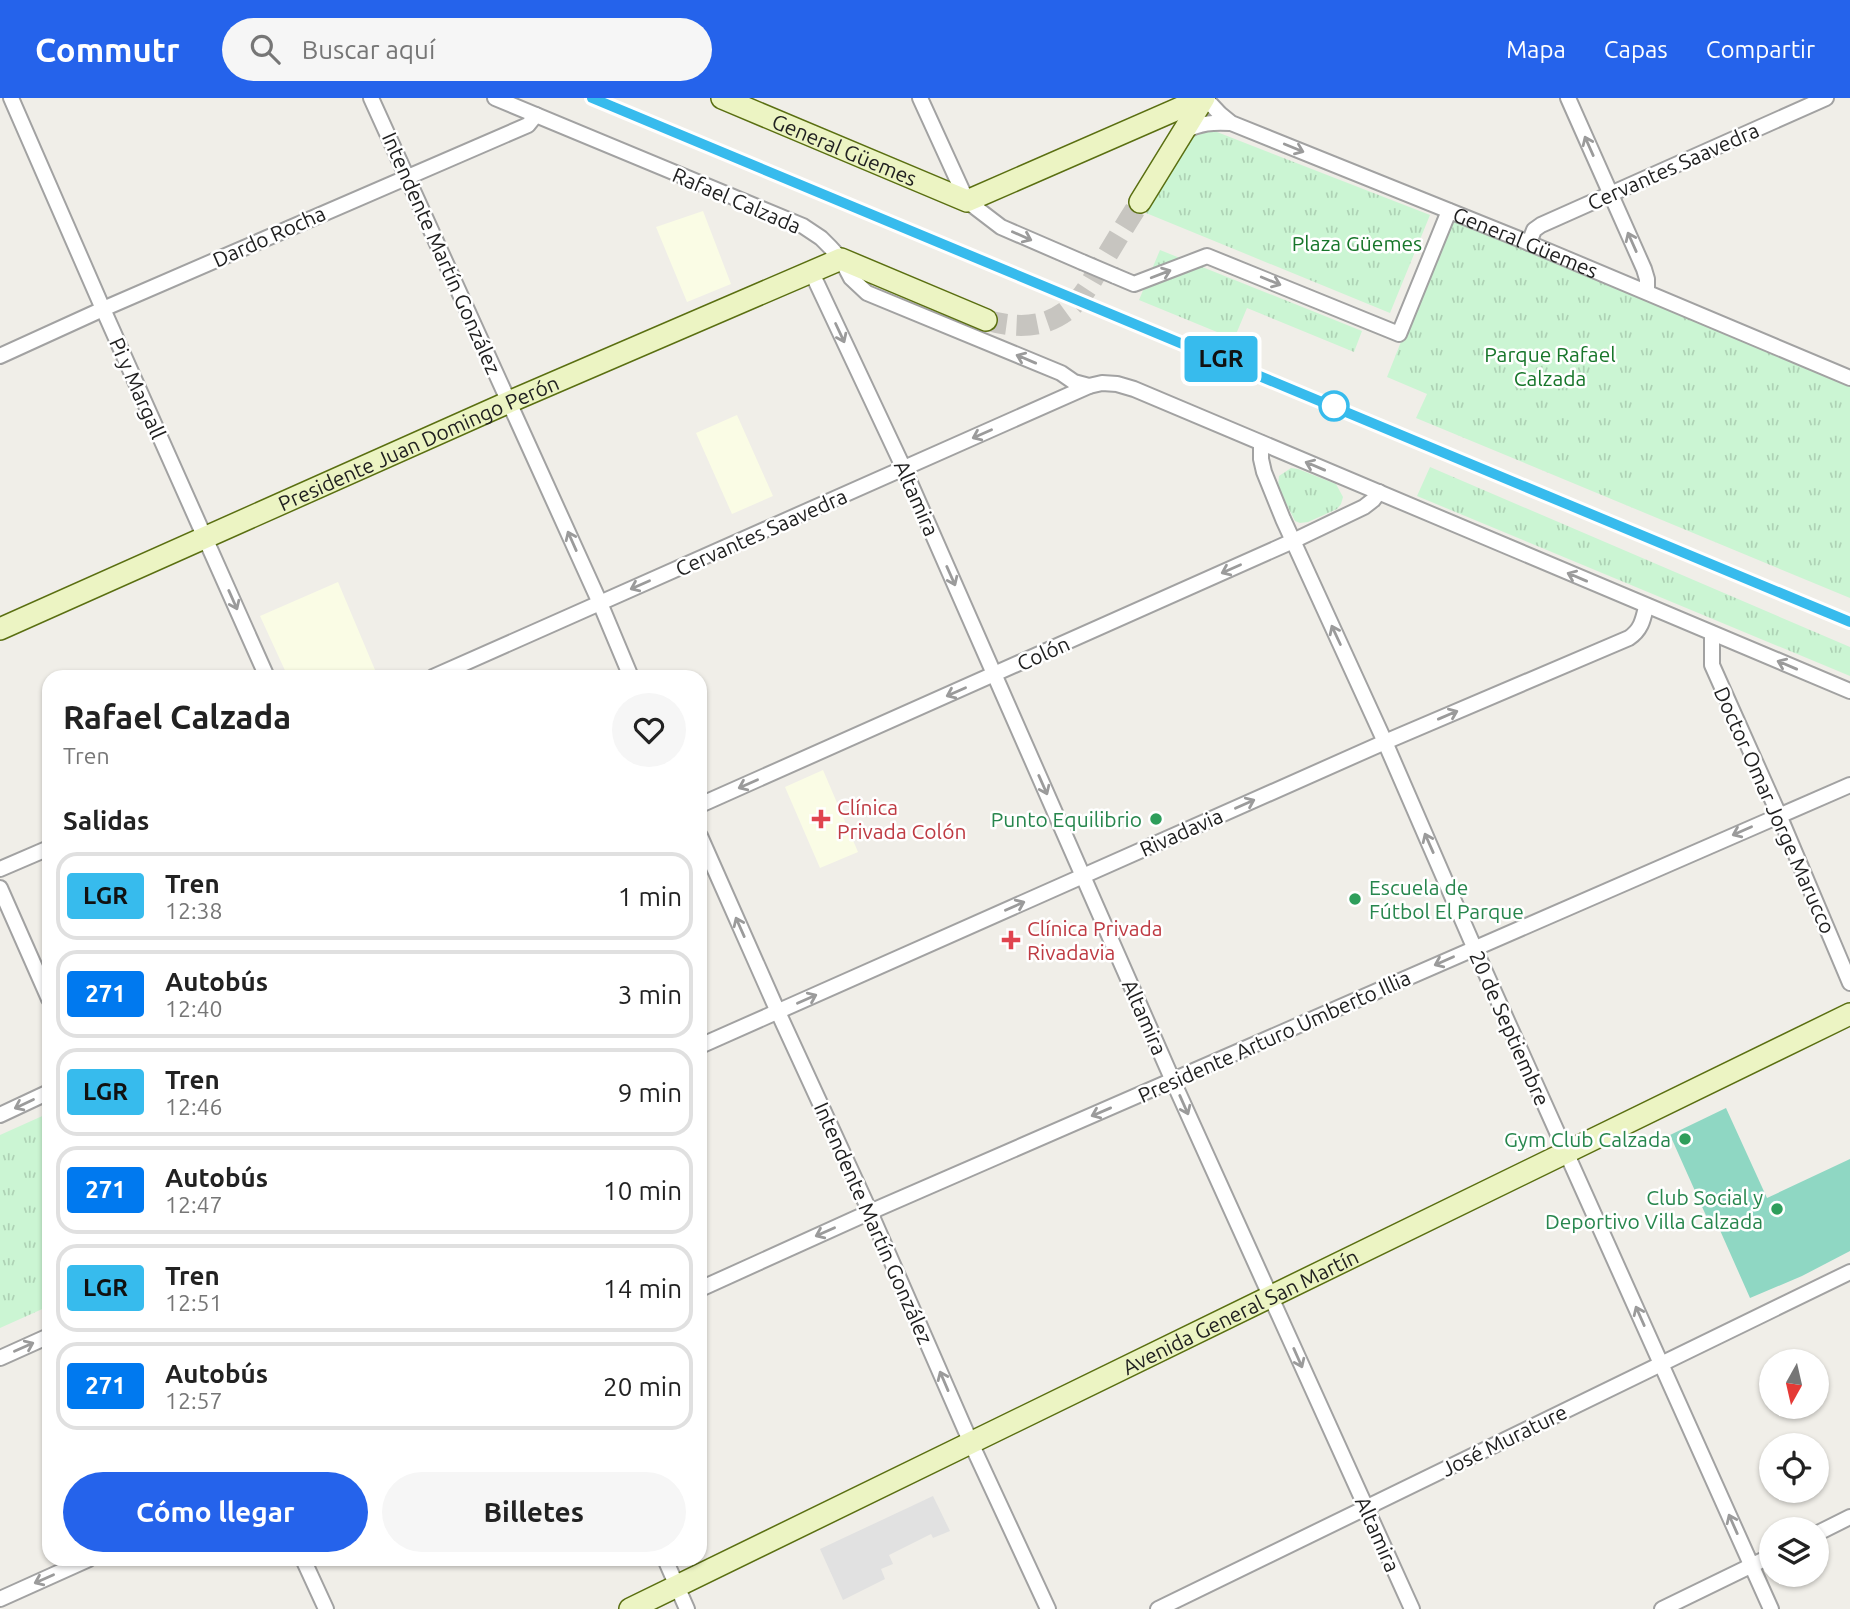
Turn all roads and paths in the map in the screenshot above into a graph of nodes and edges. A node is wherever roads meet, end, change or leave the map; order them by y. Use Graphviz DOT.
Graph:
graph roads {
  1 [pos="11,98"];
  2 [pos="371,98"];
  3 [pos="495,98"];
  4 [pos="722,98"];
  5 [pos="919,98"];
  6 [pos="1204,98"];
  7 [pos="1568,98"];
  8 [pos="1826,98"];
  9 [pos="536,115"];
  10 [pos="1231,123"];
  11 [pos="1182,133"];
  12 [pos="408,176"];
  13 [pos="1610,194"];
  14 [pos="967,201"];
  15 [pos="1140,202"];
  16 [pos="1449,211"];
  17 [pos="1529,243"];
  18 [pos="841,259"];
  19 [pos="811,271"];
  20 [pos="1647,292"];
  21 [pos="103,309"];
  22 [pos="986,320"];
  23 [pos="0,356"];
  24 [pos="1849,377"];
  25 [pos="1088,386"];
  26 [pos="509,402"];
  27 [pos="1261,443"];
  28 [pos="904,469"];
  29 [pos="1379,492"];
  30 [pos="205,537"];
  31 [pos="1293,541"];
  32 [pos="600,603"];
  33 [pos="1646,607"];
  34 [pos="0,629"];
  35 [pos="1712,634"];
  36 [pos="264,670"];
  37 [pos="449,670"];
  38 [pos="628,670"];
  39 [pos="995,675"];
  40 [pos="1850,691"];
  41 [pos="1385,742"];
  42 [pos="1850,785"];
  43 [pos="707,802"];
  44 [pos="1779,815"];
  45 [pos="42,851"];
  46 [pos="707,852"];
  47 [pos="0,869"];
  48 [pos="1083,876"];
  49 [pos="0,888"];
  50 [pos="1474,947"];
  51 [pos="42,983"];
  52 [pos="1850,983"];
  53 [pos="778,1012"];
  54 [pos="1850,1014"];
  55 [pos="707,1043"];
  56 [pos="1173,1081"];
  57 [pos="42,1095"];
  58 [pos="0,1115"];
  59 [pos="1566,1152"];
  60 [pos="870,1212"];
  61 [pos="1850,1272"];
  62 [pos="707,1286"];
  63 [pos="1270,1296"];
  64 [pos="42,1339"];
  65 [pos="0,1358"];
  66 [pos="1661,1364"];
  67 [pos="971,1443"];
  68 [pos="1366,1507"];
  69 [pos="1850,1517"];
  70 [pos="1829,1528"];
  71 [pos="1759,1562"];
  72 [pos="73,1566"];
  73 [pos="306,1566"];
  74 [pos="668,1566"];
  75 [pos="1751,1566"];
  76 [pos="677,1586"];
  77 [pos="0,1599"];
  78 [pos="326,1609"];
  79 [pos="630,1609"];
  80 [pos="687,1609"];
  81 [pos="1048,1609"];
  82 [pos="1158,1609"];
  83 [pos="1412,1609"];
  84 [pos="1662,1609"];
  85 [pos="1771,1609"];
  1 -- 21 [label="street, Pi y Margall"];
  2 -- 12 [label="street, Intendente Martín González"];
  3 -- 9 [label="street, Rafael Calzada"];
  4 -- 14 [label="street, General Güemes"];
  5 -- 14 [label="street"];
  6 -- 10 [label="street, General Güemes"];
  6 -- 11 [label="street"];
  6 -- 14 [label="street"];
  13 -- 7 [label="street, one-way"];
  8 -- 13 [label="street, Cervantes Saavedra"];
  9 -- 12 [label="street, Dardo Rocha"];
  9 -- 18 [label="street, Rafael Calzada"];
  10 -- 11 [label="street"];
  10 -- 16 [label="street, General Güemes, one-way"];
  11 -- 15 [label="street"];
  12 -- 21 [label="street, Dardo Rocha"];
  12 -- 26 [label="street, Intendente Martín González"];
  13 -- 17 [label="street, Cervantes Saavedra"];
  20 -- 13 [label="street, one-way"];
  14 -- 16 [label="street, one-way, bridge"];
  16 -- 17 [label="street, General Güemes"];
  17 -- 20 [label="street, General Güemes"];
  18 -- 19 [label="street, Presidente Juan Domingo Perón"];
  18 -- 22 [label="street"];
  25 -- 18 [label="street, Rafael Calzada, one-way"];
  19 -- 26 [label="street, Presidente Juan Domingo Perón"];
  19 -- 28 [label="street, Altamira, one-way"];
  20 -- 24 [label="street, General Güemes"];
  21 -- 23 [label="street, Dardo Rocha"];
  21 -- 30 [label="street, Pi y Margall"];
  25 -- 27 [label="street, Rafael Calzada"];
  25 -- 28 [label="street, Cervantes Saavedra, one-way"];
  26 -- 30 [label="street, Presidente Juan Domingo Perón"];
  32 -- 26 [label="street, Intendente Martín González, one-way"];
  29 -- 27 [label="street, Rafael Calzada, one-way"];
  27 -- 31 [label="street, 20 de Septiembre"];
  28 -- 32 [label="street, Cervantes Saavedra, one-way"];
  28 -- 39 [label="street, Altamira, one-way"];
  29 -- 31 [label="street, Colón"];
  33 -- 29 [label="street, Rafael Calzada, one-way"];
  30 -- 34 [label="street, Presidente Juan Domingo Perón"];
  30 -- 36 [label="street, Pi y Margall, one-way"];
  31 -- 39 [label="street, Colón, one-way"];
  41 -- 31 [label="street, 20 de Septiembre, one-way"];
  32 -- 37 [label="street, Cervantes Saavedra"];
  32 -- 38 [label="street, Intendente Martín González"];
  33 -- 35 [label="street, Rafael Calzada"];
  41 -- 33 [label="street, Rivadavia, one-way"];
  40 -- 35 [label="street, Rafael Calzada, one-way"];
  35 -- 44 [label="street, Doctor Omar Jorge Marucco"];
  39 -- 43 [label="street, Colón, one-way"];
  39 -- 48 [label="street, Altamira, one-way"];
  48 -- 41 [label="street, Rivadavia, one-way"];
  50 -- 41 [label="street, 20 de Septiembre, one-way"];
  42 -- 44 [label="street, Presidente Arturo Umberto Illia"];
  44 -- 50 [label="street, Presidente Arturo Umberto Illia, one-way"];
  44 -- 52 [label="street, Doctor Omar Jorge Marucco"];
  45 -- 47 [label="street"];
  53 -- 46 [label="street, Intendente Martín González, one-way"];
  53 -- 48 [label="street, Rivadavia, one-way"];
  48 -- 56 [label="street, Altamira"];
  49 -- 51 [label="street"];
  50 -- 56 [label="street, Presidente Arturo Umberto Illia, one-way"];
  50 -- 59 [label="street, 20 de Septiembre"];
  53 -- 55 [label="street, Rivadavia"];
  53 -- 60 [label="street, Intendente Martín González"];
  54 -- 59 [label="street, Avenida General San Martín"];
  56 -- 60 [label="street, Presidente Arturo Umberto Illia, one-way"];
  56 -- 63 [label="street, Altamira, one-way"];
  57 -- 58 [label="street, one-way"];
  59 -- 63 [label="street, Avenida General San Martín"];
  66 -- 59 [label="street, 20 de Septiembre, one-way"];
  60 -- 62 [label="street, Presidente Arturo Umberto Illia, one-way"];
  67 -- 60 [label="street, Intendente Martín González, one-way"];
  61 -- 66 [label="street, José Murature"];
  63 -- 67 [label="street, Avenida General San Martín"];
  63 -- 68 [label="street, Altamira, one-way"];
  65 -- 64 [label="street, one-way"];
  66 -- 68 [label="street, José Murature"];
  75 -- 66 [label="street, 20 de Septiembre, one-way"];
  67 -- 76 [label="street, Avenida General San Martín"];
  67 -- 81 [label="street, Intendente Martín González"];
  68 -- 82 [label="street, José Murature"];
  68 -- 83 [label="street, Altamira"];
  69 -- 70 [label="street"];
  71 -- 75 [label="street"];
  72 -- 77 [label="street, one-way"];
  73 -- 78 [label="street"];
  74 -- 76 [label="street"];
  75 -- 84 [label="street"];
  75 -- 85 [label="street, 20 de Septiembre"];
  76 -- 79 [label="street, Avenida General San Martín"];
  76 -- 80 [label="street"];
}
